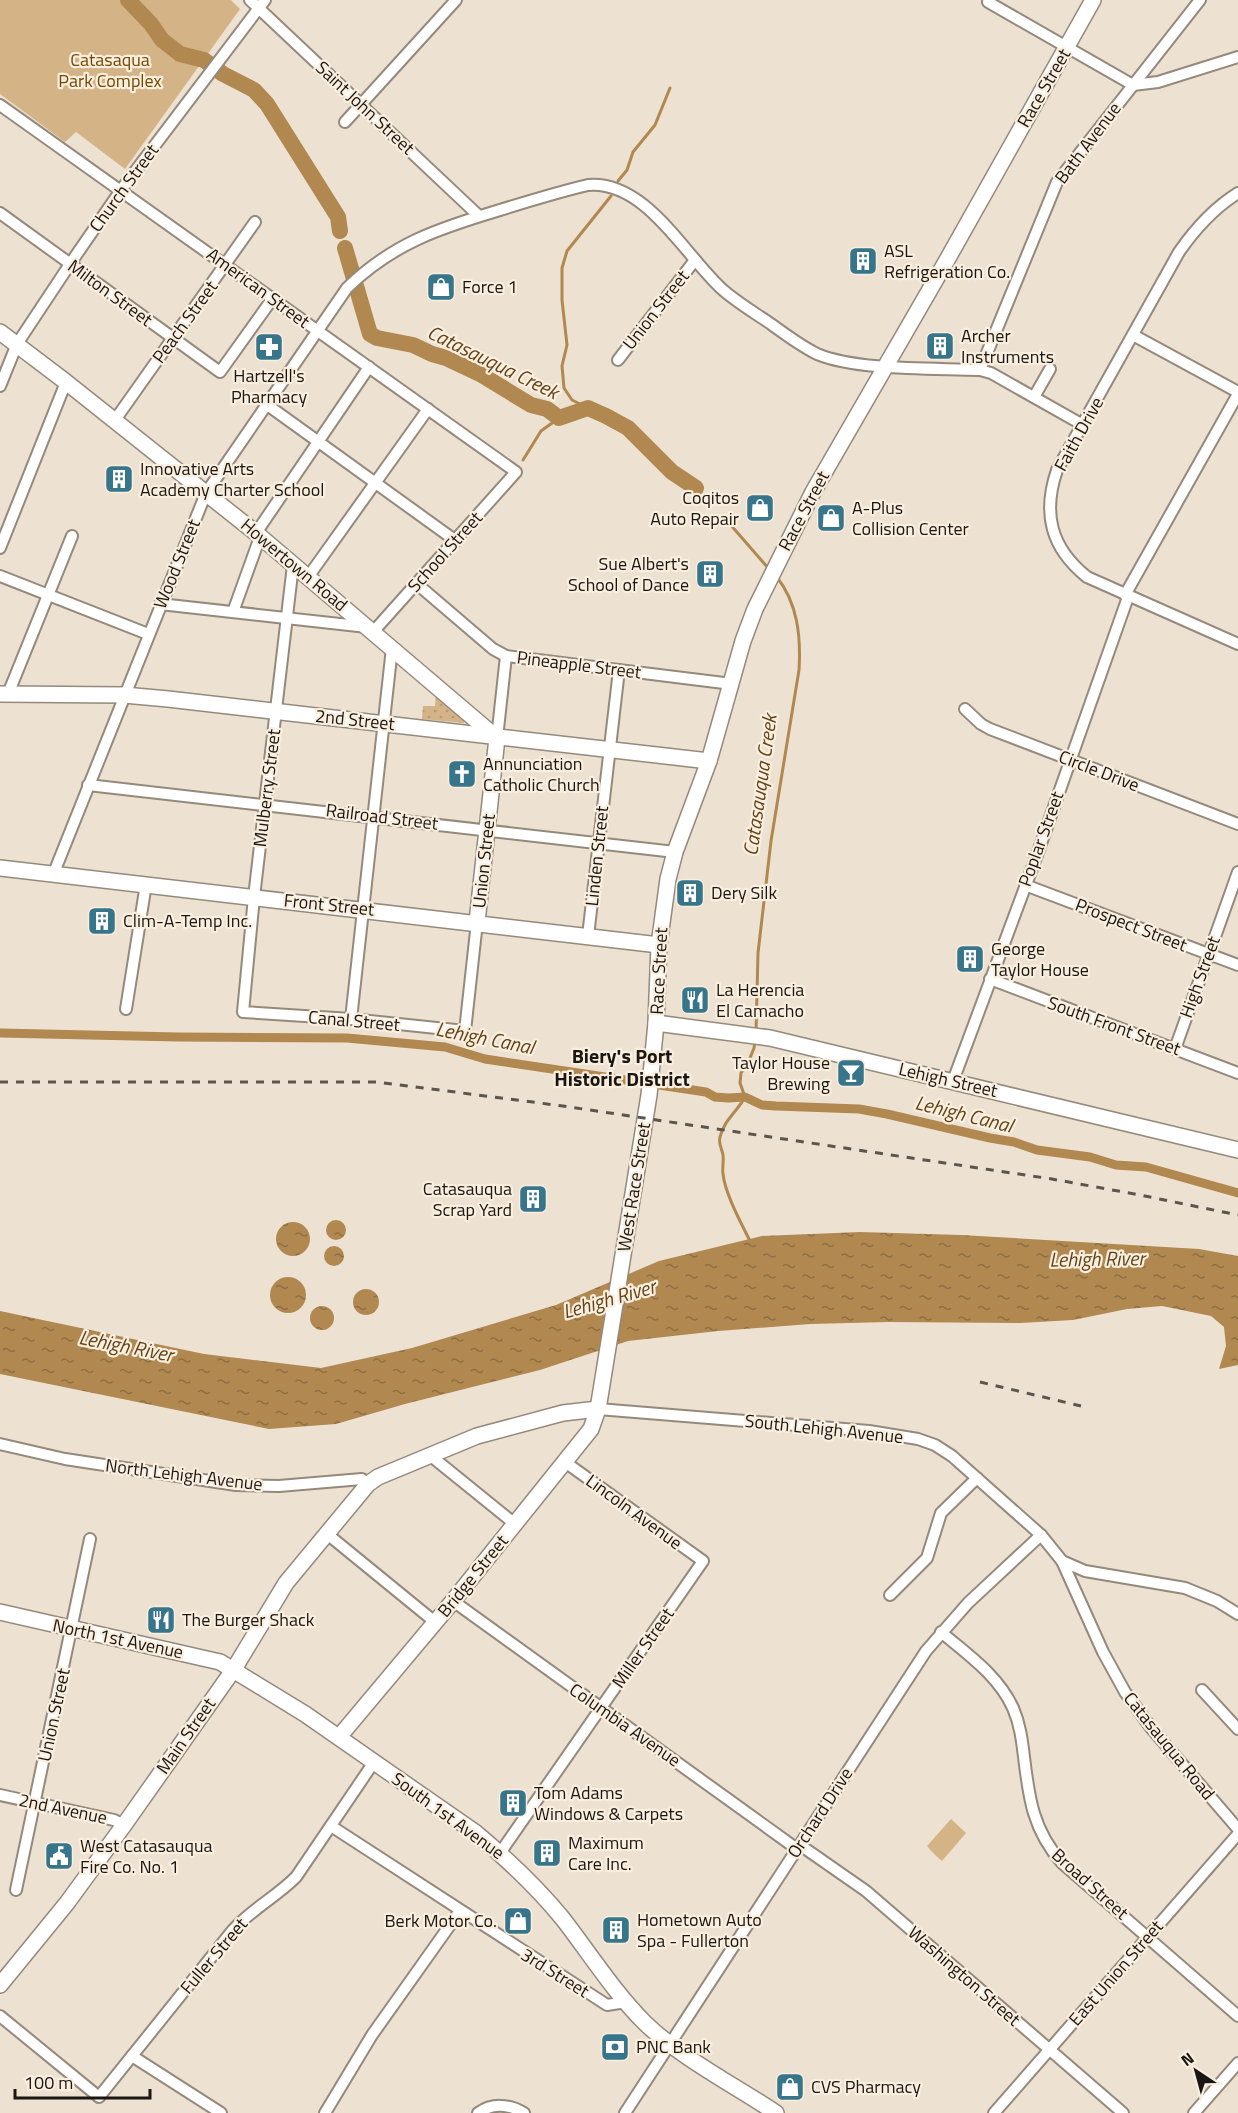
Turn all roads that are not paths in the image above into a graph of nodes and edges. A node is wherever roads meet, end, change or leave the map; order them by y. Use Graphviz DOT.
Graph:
graph roads {
  1 [pos="456,0"];
  2 [pos="1093,0"];
  3 [pos="1200,0"];
  4 [pos="988,2"];
  5 [pos="257,3"];
  6 [pos="1067,48"];
  7 [pos="1238,57"];
  8 [pos="1133,85"];
  9 [pos="361,104"];
  10 [pos="0,105"];
  11 [pos="345,122"];
  12 [pos="121,190"];
  13 [pos="1238,193"];
  14 [pos="0,213"];
  15 [pos="479,216"];
  16 [pos="255,222"];
  17 [pos="695,260"];
  18 [pos="70,264"];
  19 [pos="226,265"];
  20 [pos="273,298"];
  21 [pos="317,331"];
  22 [pos="0,332"];
  23 [pos="1134,335"];
  24 [pos="173,338"];
  25 [pos="17,344"];
  26 [pos="618,360"];
  27 [pos="886,366"];
  28 [pos="369,367"];
  29 [pos="1050,369"];
  30 [pos="980,370"];
  31 [pos="66,382"];
  32 [pos="0,386"];
  33 [pos="1238,393"];
  34 [pos="1034,397"];
  35 [pos="266,404"];
  36 [pos="428,409"];
  37 [pos="115,420"];
  38 [pos="1083,425"];
  39 [pos="319,442"];
  40 [pos="516,472"];
  41 [pos="376,483"];
  42 [pos="206,493"];
  43 [pos="258,535"];
  44 [pos="72,536"];
  45 [pos="456,541"];
  46 [pos="0,548"];
  47 [pos="293,565"];
  48 [pos="0,576"];
  49 [pos="308,577"];
  50 [pos="417,584"];
  51 [pos="48,595"];
  52 [pos="1127,596"];
  53 [pos="160,604"];
  54 [pos="233,612"];
  55 [pos="286,618"];
  56 [pos="370,629"];
  57 [pos="148,634"];
  58 [pos="1238,644"];
  59 [pos="392,648"];
  60 [pos="506,656"];
  61 [pos="619,670"];
  62 [pos="732,684"];
  63 [pos="4,694"];
  64 [pos="124,695"];
  65 [pos="965,709"];
  66 [pos="276,712"];
  67 [pos="383,724"];
  68 [pos="497,738"];
  69 [pos="608,750"];
  70 [pos="1070,760"];
  71 [pos="709,762"];
  72 [pos="88,785"];
  73 [pos="264,804"];
  74 [pos="373,816"];
  75 [pos="1238,824"];
  76 [pos="487,829"];
  77 [pos="598,842"];
  78 [pos="675,852"];
  79 [pos="0,868"];
  80 [pos="1238,872"];
  81 [pos="53,875"];
  82 [pos="146,884"];
  83 [pos="1025,885"];
  84 [pos="254,897"];
  85 [pos="363,909"];
  86 [pos="477,922"];
  87 [pos="588,936"];
  88 [pos="659,945"];
  89 [pos="1209,954"];
  90 [pos="1238,965"];
  91 [pos="990,979"];
  92 [pos="126,1010"];
  93 [pos="243,1012"];
  94 [pos="351,1019"];
  95 [pos="656,1023"];
  96 [pos="465,1031"];
  97 [pos="1175,1049"];
  98 [pos="651,1072"];
  99 [pos="1238,1073"];
  100 [pos="953,1081"];
  101 [pos="1238,1150"];
  102 [pos="598,1409"];
  103 [pos="0,1444"];
  104 [pos="431,1456"];
  105 [pos="565,1462"];
  106 [pos="977,1478"];
  107 [pos="368,1484"];
  108 [pos="515,1524"];
  109 [pos="326,1533"];
  110 [pos="1041,1535"];
  111 [pos="90,1539"];
  112 [pos="703,1561"];
  113 [pos="1062,1561"];
  114 [pos="890,1595"];
  115 [pos="453,1600"];
  116 [pos="0,1612"];
  117 [pos="1238,1614"];
  118 [pos="435,1622"];
  119 [pos="71,1629"];
  120 [pos="941,1632"];
  121 [pos="234,1669"];
  122 [pos="1202,1690"];
  123 [pos="601,1708"];
  124 [pos="1238,1729"];
  125 [pos="339,1737"];
  126 [pos="374,1762"];
  127 [pos="0,1795"];
  128 [pos="35,1803"];
  129 [pos="124,1825"];
  130 [pos="331,1826"];
  131 [pos="1238,1829"];
  132 [pos="1238,1834"];
  133 [pos="799,1847"];
  134 [pos="500,1853"];
  135 [pos="16,1890"];
  136 [pos="460,1911"];
  137 [pos="1148,1936"];
  138 [pos="0,1985"];
  139 [pos="626,2002"];
  140 [pos="0,2016"];
  141 [pos="1238,2016"];
  142 [pos="669,2043"];
  143 [pos="1049,2050"];
  144 [pos="132,2056"];
  145 [pos="1238,2063"];
  146 [pos="221,2113"];
  147 [pos="325,2113"];
  148 [pos="478,2113"];
  149 [pos="524,2113"];
  150 [pos="625,2113"];
  151 [pos="776,2113"];
  152 [pos="994,2113"];
  153 [pos="1123,2113"];
  154 [pos="1194,2113"];
  1 -- 9 [label="street"];
  2 -- 6 [label="main road, Race Street"];
  3 -- 8 [label="street, Bath Avenue"];
  4 -- 6 [label="street"];
  5 -- 9 [label="street, Saint John Street"];
  5 -- 12 [label="street, Church Street"];
  6 -- 8 [label="street"];
  6 -- 27 [label="main road, Race Street"];
  7 -- 8 [label="street"];
  8 -- 30 [label="street, Bath Avenue"];
  9 -- 11 [label="street"];
  9 -- 15 [label="street, Saint John Street"];
  10 -- 12 [label="street, American Street"];
  12 -- 18 [label="street, Church Street"];
  12 -- 19 [label="street, American Street"];
  13 -- 23 [label="street, Faith Drive"];
  14 -- 18 [label="street, Milton Street"];
  15 -- 17 [label="street, Wood Street"];
  15 -- 21 [label="street, Wood Street"];
  16 -- 19 [label="street, Peach Street"];
  17 -- 26 [label="street, Union Street"];
  17 -- 27 [label="street, Wood Street"];
  18 -- 24 [label="street, Milton Street"];
  18 -- 25 [label="street, Church Street"];
  19 -- 20 [label="street, American Street"];
  19 -- 24 [label="street, Peach Street"];
  20 -- 21 [label="street, American Street"];
  20 -- 24 [label="street, Milton Street"];
  21 -- 28 [label="street, American Street"];
  21 -- 35 [label="street, Wood Street"];
  22 -- 25 [label="main road, Howertown Road"];
  23 -- 33 [label="street"];
  23 -- 38 [label="street, Faith Drive"];
  24 -- 37 [label="street, Peach Street"];
  25 -- 31 [label="main road, Howertown Road"];
  25 -- 32 [label="street, Church Street"];
  27 -- 30 [label="street, Wood Street"];
  27 -- 62 [label="main road, Race Street"];
  28 -- 36 [label="street, American Street"];
  28 -- 39 [label="street"];
  29 -- 34 [label="street"];
  30 -- 34 [label="street"];
  31 -- 37 [label="main road, Howertown Road"];
  31 -- 46 [label="street"];
  33 -- 52 [label="street, Poplar Street"];
  34 -- 38 [label="street"];
  35 -- 39 [label="street"];
  35 -- 42 [label="street, Wood Street"];
  36 -- 40 [label="street, American Street"];
  36 -- 41 [label="street"];
  37 -- 42 [label="main road, Howertown Road"];
  38 -- 52 [label="street, Faith Drive"];
  39 -- 41 [label="street"];
  39 -- 43 [label="street"];
  40 -- 45 [label="street, School Street"];
  41 -- 45 [label="street"];
  41 -- 49 [label="street"];
  42 -- 43 [label="main road, Howertown Road"];
  42 -- 53 [label="street, Wood Street"];
  43 -- 47 [label="main road, Howertown Road"];
  43 -- 54 [label="street"];
  44 -- 51 [label="street"];
  45 -- 50 [label="street, School Street"];
  47 -- 49 [label="main road, Howertown Road"];
  47 -- 55 [label="street, Mulberry Street"];
  48 -- 51 [label="street"];
  49 -- 56 [label="main road, Howertown Road"];
  50 -- 56 [label="street, School Street"];
  50 -- 60 [label="street, Pineapple Street"];
  51 -- 57 [label="street"];
  51 -- 63 [label="street"];
  52 -- 58 [label="street, Faith Drive"];
  52 -- 70 [label="street, Poplar Street"];
  53 -- 54 [label="street"];
  53 -- 57 [label="street, Wood Street"];
  54 -- 55 [label="street"];
  55 -- 56 [label="street"];
  55 -- 66 [label="street, Mulberry Street"];
  56 -- 59 [label="main road, Howertown Road"];
  57 -- 64 [label="street, Wood Street"];
  59 -- 67 [label="street"];
  59 -- 68 [label="main road, Howertown Road"];
  60 -- 61 [label="street, Pineapple Street"];
  60 -- 68 [label="street, Union Street"];
  61 -- 62 [label="street, Pineapple Street"];
  61 -- 69 [label="street, Linden Street"];
  62 -- 71 [label="main road, Race Street"];
  63 -- 64 [label="main road, 2nd Street"];
  64 -- 66 [label="main road, 2nd Street"];
  64 -- 72 [label="street, Wood Street"];
  65 -- 70 [label="street, Circle Drive"];
  66 -- 67 [label="main road, 2nd Street"];
  66 -- 73 [label="street, Mulberry Street"];
  67 -- 68 [label="main road, 2nd Street"];
  67 -- 74 [label="street"];
  68 -- 69 [label="main road, 2nd Street"];
  68 -- 76 [label="main road, Union Street"];
  69 -- 71 [label="main road, 2nd Street"];
  69 -- 77 [label="street, Linden Street"];
  70 -- 75 [label="street, Circle Drive"];
  70 -- 83 [label="street, Poplar Street"];
  71 -- 78 [label="main road, Race Street"];
  72 -- 73 [label="street, Railroad Street"];
  72 -- 81 [label="street, Wood Street"];
  73 -- 74 [label="street, Railroad Street"];
  73 -- 84 [label="street, Mulberry Street"];
  74 -- 76 [label="street, Railroad Street"];
  74 -- 85 [label="street"];
  76 -- 77 [label="street, Railroad Street"];
  76 -- 86 [label="main road, Union Street"];
  77 -- 78 [label="street, Railroad Street"];
  77 -- 87 [label="street, Linden Street"];
  78 -- 88 [label="main road, Race Street"];
  79 -- 81 [label="main road, Front Street"];
  80 -- 89 [label="street, High Street"];
  81 -- 82 [label="main road, Front Street"];
  82 -- 84 [label="main road, Front Street"];
  82 -- 92 [label="street"];
  83 -- 89 [label="street, Prospect Street"];
  83 -- 91 [label="street, Poplar Street"];
  84 -- 85 [label="main road, Front Street"];
  84 -- 93 [label="street, Mulberry Street"];
  85 -- 86 [label="main road, Front Street"];
  85 -- 94 [label="street"];
  86 -- 87 [label="main road, Front Street"];
  86 -- 96 [label="street, Union Street"];
  87 -- 88 [label="main road, Front Street"];
  88 -- 95 [label="main road, Race Street"];
  89 -- 90 [label="street, Prospect Street"];
  89 -- 97 [label="street, High Street"];
  91 -- 97 [label="street, South Front Street"];
  91 -- 100 [label="street, Poplar Street"];
  93 -- 94 [label="street, Canal Street"];
  94 -- 96 [label="street, Canal Street"];
  95 -- 98 [label="main road, Race Street"];
  95 -- 100 [label="main road, Lehigh Street"];
  97 -- 99 [label="street, South Front Street"];
  98 -- 102 [label="main road, West Race Street"];
  100 -- 101 [label="main road, Lehigh Street"];
  102 -- 104 [label="main road, South Lehigh Avenue"];
  102 -- 105 [label="main road, Bridge Street"];
  102 -- 106 [label="street, South Lehigh Avenue"];
  103 -- 107 [label="street, North Lehigh Avenue"];
  104 -- 107 [label="main road, South Lehigh Avenue"];
  104 -- 108 [label="street"];
  105 -- 108 [label="main road, Bridge Street"];
  105 -- 112 [label="street, Lincoln Avenue"];
  106 -- 110 [label="street, South Lehigh Avenue"];
  106 -- 114 [label="street"];
  107 -- 109 [label="main road, Main Street"];
  108 -- 115 [label="main road, Bridge Street"];
  109 -- 118 [label="street"];
  109 -- 121 [label="main road, Main Street"];
  110 -- 113 [label="street, South Lehigh Avenue"];
  110 -- 120 [label="street, Orchard Drive"];
  111 -- 119 [label="street, Union Street"];
  112 -- 123 [label="street, Miller Street"];
  113 -- 117 [label="street, South Lehigh Avenue"];
  113 -- 131 [label="street, Catasauqua Road"];
  115 -- 118 [label="main road, Bridge Street"];
  115 -- 123 [label="street, Columbia Avenue"];
  116 -- 119 [label="main road, North 1st Avenue"];
  118 -- 125 [label="main road, Bridge Street"];
  119 -- 121 [label="main road, North 1st Avenue"];
  119 -- 128 [label="street, Union Street"];
  120 -- 133 [label="street, Orchard Drive"];
  120 -- 137 [label="street, Broad Street"];
  121 -- 125 [label="main road, South 1st Avenue"];
  121 -- 129 [label="main road, Main Street"];
  122 -- 124 [label="street"];
  123 -- 133 [label="street, Columbia Avenue"];
  123 -- 134 [label="street, Miller Street"];
  125 -- 126 [label="main road, South 1st Avenue"];
  126 -- 130 [label="street, Fuller Street"];
  126 -- 134 [label="main road, South 1st Avenue"];
  127 -- 128 [label="street, 2nd Avenue"];
  128 -- 129 [label="street, 2nd Avenue"];
  128 -- 135 [label="street, Union Street"];
  129 -- 138 [label="main road, Main Street"];
  130 -- 136 [label="street, 3rd Street"];
  130 -- 144 [label="street, Fuller Street"];
  132 -- 137 [label="street, East Union Street"];
  133 -- 142 [label="street, Orchard Drive"];
  133 -- 143 [label="street, Washington Street"];
  134 -- 139 [label="main road, South 1st Avenue"];
  136 -- 139 [label="street, 3rd Street"];
  136 -- 147 [label="street"];
  137 -- 141 [label="street, Broad Street"];
  137 -- 143 [label="street, East Union Street"];
  139 -- 142 [label="main road"];
  140 -- 144 [label="street, Fuller Street"];
  142 -- 150 [label="street, Orchard Drive"];
  142 -- 151 [label="main road"];
  143 -- 152 [label="street, East Union Street"];
  143 -- 153 [label="street, Washington Street"];
  144 -- 146 [label="street"];
  145 -- 154 [label="street"];
  148 -- 149 [label="street"];
}
